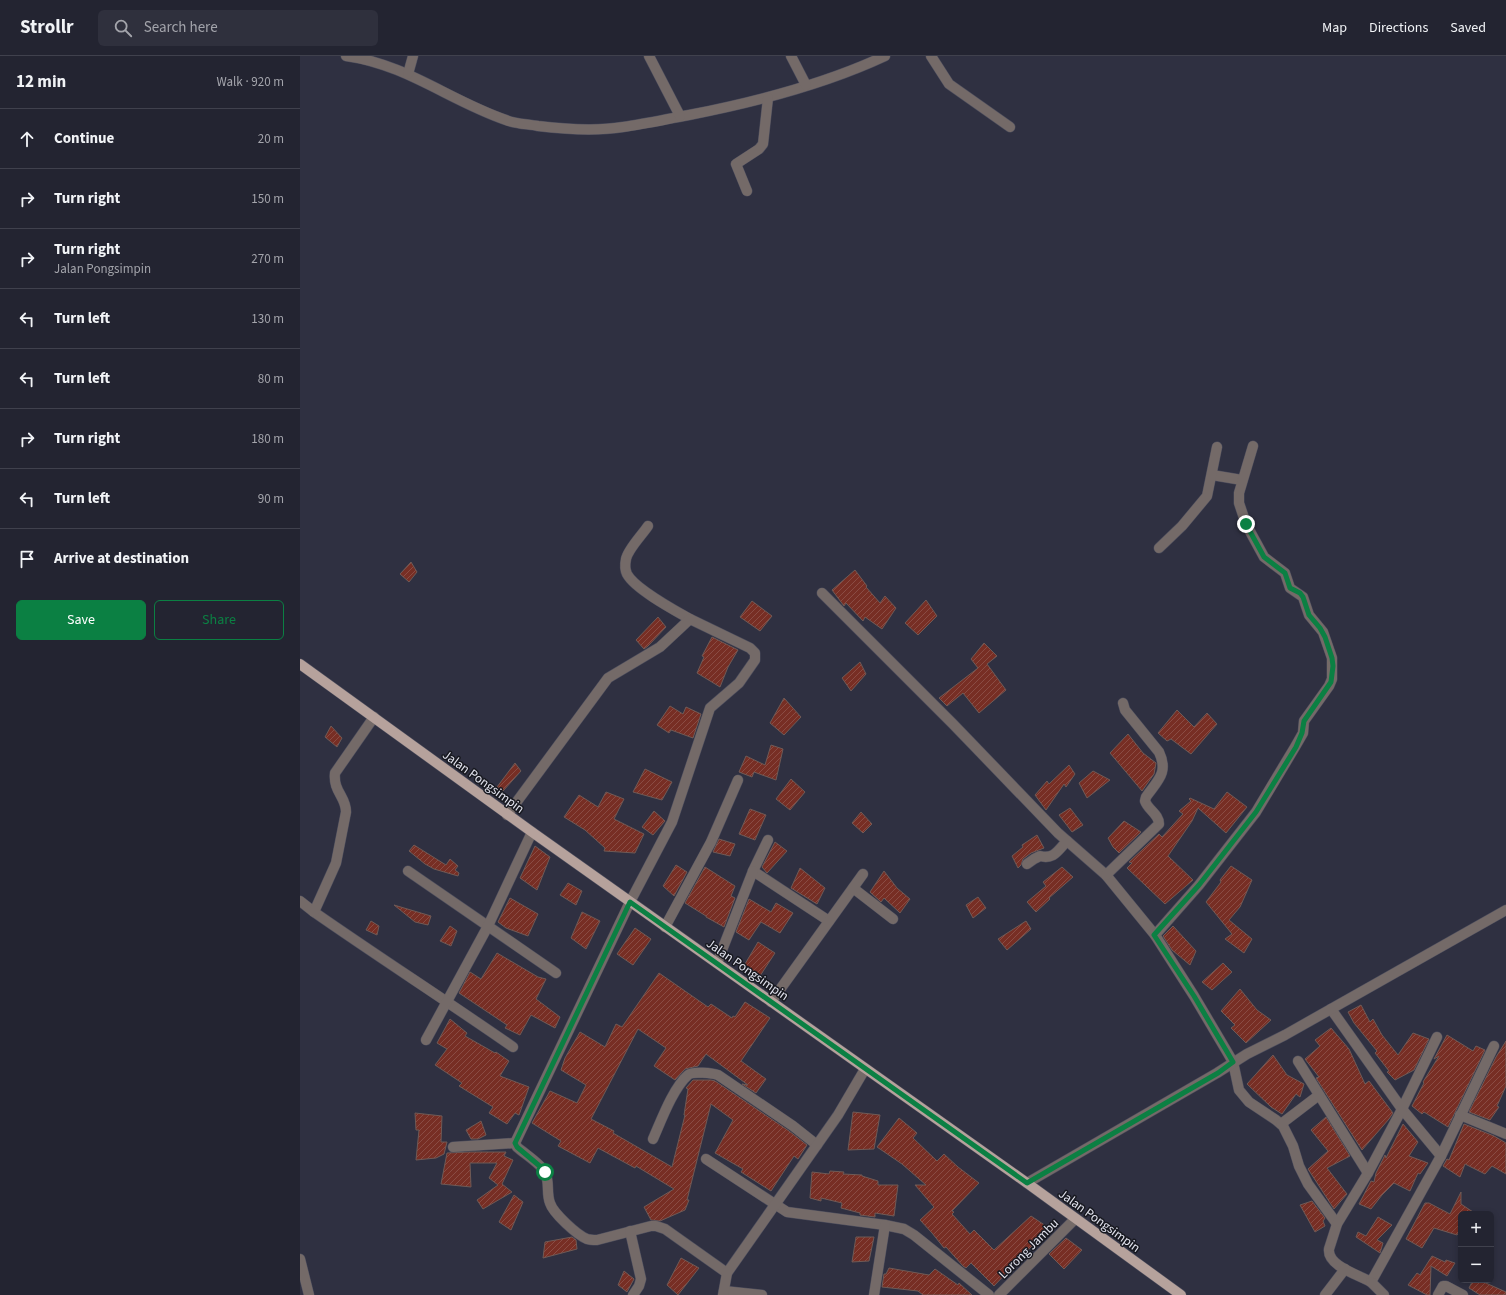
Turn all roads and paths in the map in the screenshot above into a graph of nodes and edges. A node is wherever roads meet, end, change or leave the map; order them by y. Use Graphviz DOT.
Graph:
graph roads {
  1 [pos="346,56"];
  2 [pos="412,56"];
  3 [pos="649,56"];
  4 [pos="791,56"];
  5 [pos="885,56"];
  6 [pos="931,56"];
  7 [pos="408,74"];
  8 [pos="806,86"];
  9 [pos="768,98"];
  10 [pos="680,116"];
  11 [pos="1010,127"];
  12 [pos="747,191"];
  13 [pos="1253,446"];
  14 [pos="1217,447"];
  15 [pos="1212,475"];
  16 [pos="1242,480"];
  17 [pos="648,526"];
  18 [pos="1159,548"];
  19 [pos="822,593"];
  20 [pos="690,619"];
  21 [pos="300,664"];
  22 [pos="1123,703"];
  23 [pos="374,717"];
  24 [pos="738,780"];
  25 [pos="507,815"];
  26 [pos="532,832"];
  27 [pos="768,840"];
  28 [pos="1067,841"];
  29 [pos="1027,864"];
  30 [pos="753,870"];
  31 [pos="408,871"];
  32 [pos="863,874"];
  33 [pos="1106,875"];
  34 [pos="853,888"];
  35 [pos="300,901"];
  36 [pos="630,902"];
  37 [pos="1506,910"];
  38 [pos="314,912"];
  39 [pos="893,919"];
  40 [pos="829,921"];
  41 [pos="488,926"];
  42 [pos="665,926"];
  43 [pos="1154,935"];
  44 [pos="716,963"];
  45 [pos="556,973"];
  46 [pos="447,1001"];
  47 [pos="771,1002"];
  48 [pos="1331,1009"];
  49 [pos="1438,1038"];
  50 [pos="426,1040"];
  51 [pos="1494,1046"];
  52 [pos="513,1047"];
  53 [pos="1298,1061"];
  54 [pos="1233,1062"];
  55 [pos="865,1069"];
  56 [pos="1319,1095"];
  57 [pos="1402,1109"];
  58 [pos="1460,1115"];
  59 [pos="1281,1124"];
  60 [pos="1506,1134"];
  61 [pos="652,1139"];
  62 [pos="515,1143"];
  63 [pos="818,1145"];
  64 [pos="453,1147"];
  65 [pos="1441,1156"];
  66 [pos="706,1159"];
  67 [pos="1368,1173"];
  68 [pos="1027,1183"];
  69 [pos="774,1205"];
  70 [pos="1075,1219"];
  71 [pos="1337,1224"];
  72 [pos="885,1225"];
  73 [pos="630,1231"];
  74 [pos="300,1259"];
  75 [pos="1344,1269"];
  76 [pos="727,1273"];
  77 [pos="1371,1282"];
  78 [pos="724,1293"];
  79 [pos="309,1295"];
  80 [pos="632,1295"];
  81 [pos="762,1295"];
  82 [pos="874,1295"];
  83 [pos="989,1295"];
  84 [pos="999,1295"];
  85 [pos="1181,1295"];
  86 [pos="1325,1295"];
  87 [pos="1384,1295"];
  88 [pos="1438,1295"];
  89 [pos="1463,1295"];
  1 -- 7 [label="street"];
  2 -- 7 [label="street"];
  3 -- 10 [label="street"];
  4 -- 8 [label="street"];
  5 -- 8 [label="street"];
  6 -- 11 [label="street"];
  7 -- 10 [label="street"];
  8 -- 9 [label="street"];
  9 -- 10 [label="street"];
  9 -- 12 [label="street"];
  13 -- 16 [label="street"];
  14 -- 15 [label="street"];
  15 -- 16 [label="street"];
  15 -- 18 [label="street"];
  16 -- 43 [label="street"];
  17 -- 20 [label="street"];
  19 -- 28 [label="street"];
  20 -- 25 [label="street"];
  20 -- 36 [label="street"];
  21 -- 23 [label="main road, Jalan Pongsimpin"];
  22 -- 33 [label="street"];
  23 -- 25 [label="main road, Jalan Pongsimpin"];
  23 -- 38 [label="street"];
  24 -- 42 [label="street"];
  25 -- 26 [label="main road, Jalan Pongsimpin"];
  26 -- 36 [label="main road, Jalan Pongsimpin"];
  26 -- 41 [label="street"];
  27 -- 30 [label="street"];
  28 -- 29 [label="street"];
  28 -- 33 [label="street"];
  30 -- 40 [label="street"];
  30 -- 44 [label="street"];
  31 -- 41 [label="street"];
  32 -- 34 [label="street"];
  33 -- 43 [label="street"];
  34 -- 39 [label="street"];
  34 -- 40 [label="street"];
  35 -- 38 [label="street"];
  36 -- 42 [label="main road, Jalan Pongsimpin"];
  36 -- 62 [label="street"];
  37 -- 48 [label="street"];
  38 -- 46 [label="street"];
  40 -- 47 [label="street"];
  41 -- 45 [label="street"];
  41 -- 46 [label="street"];
  42 -- 44 [label="main road, Jalan Pongsimpin"];
  43 -- 54 [label="street"];
  44 -- 47 [label="main road, Jalan Pongsimpin"];
  46 -- 50 [label="street"];
  46 -- 52 [label="street"];
  47 -- 55 [label="main road, Jalan Pongsimpin"];
  48 -- 54 [label="street"];
  48 -- 57 [label="street"];
  49 -- 57 [label="street"];
  51 -- 58 [label="street"];
  53 -- 56 [label="street"];
  54 -- 59 [label="street"];
  54 -- 68 [label="street"];
  55 -- 63 [label="street"];
  55 -- 68 [label="main road, Jalan Pongsimpin"];
  56 -- 59 [label="street"];
  56 -- 67 [label="street"];
  57 -- 65 [label="street"];
  57 -- 67 [label="street"];
  58 -- 60 [label="street"];
  58 -- 65 [label="street"];
  59 -- 71 [label="street"];
  61 -- 63 [label="street"];
  62 -- 64 [label="street"];
  62 -- 73 [label="street"];
  63 -- 69 [label="street"];
  65 -- 77 [label="street"];
  66 -- 69 [label="street"];
  67 -- 71 [label="street"];
  68 -- 70 [label="main road, Jalan Pongsimpin"];
  69 -- 72 [label="street"];
  69 -- 76 [label="street"];
  70 -- 84 [label="street, Lorong Jambu"];
  70 -- 85 [label="main road, Jalan Pongsimpin"];
  71 -- 75 [label="street"];
  72 -- 82 [label="street"];
  72 -- 83 [label="street"];
  73 -- 76 [label="street"];
  73 -- 80 [label="street"];
  74 -- 79 [label="street"];
  75 -- 77 [label="street"];
  75 -- 86 [label="street"];
  76 -- 78 [label="street"];
  77 -- 87 [label="street"];
  78 -- 81 [label="street"];
  88 -- 89 [label="street"];
}
